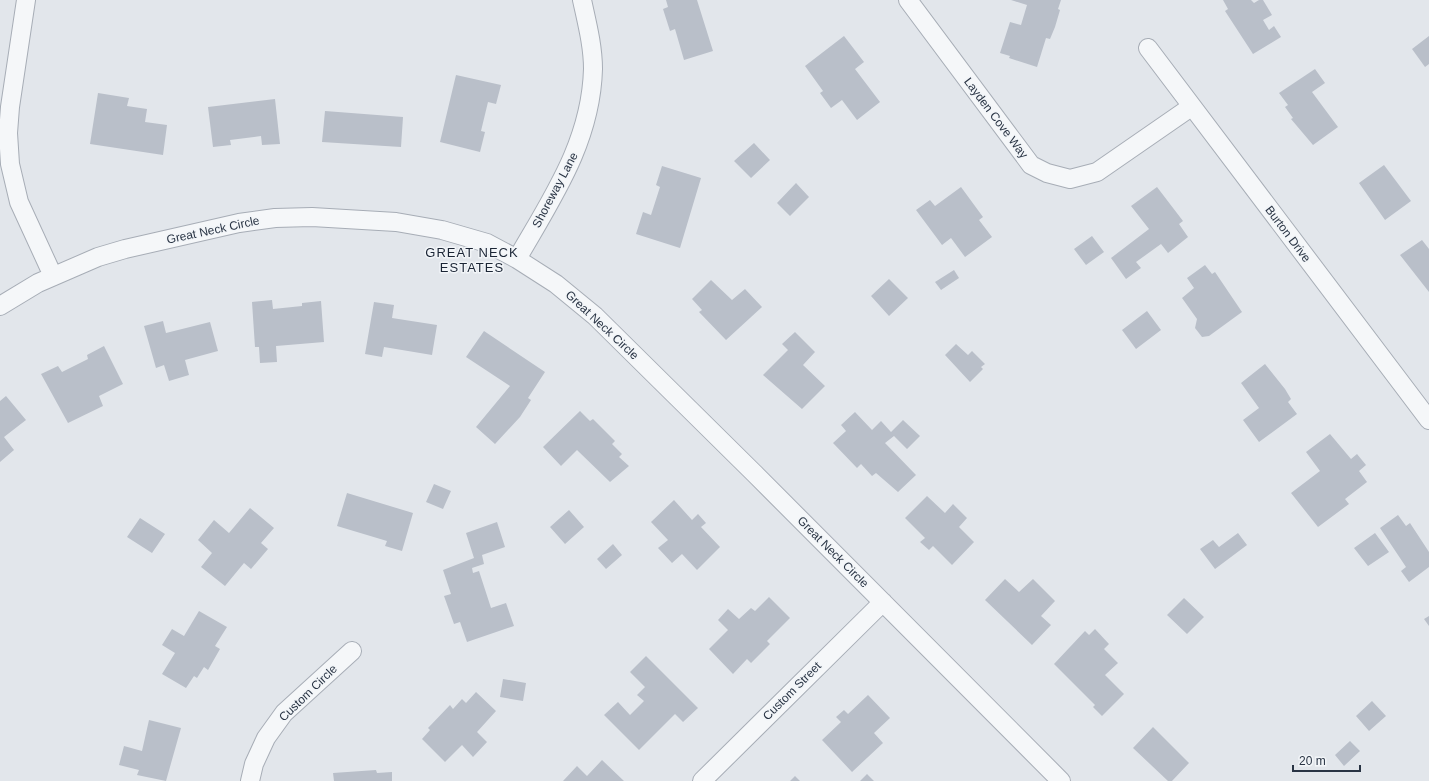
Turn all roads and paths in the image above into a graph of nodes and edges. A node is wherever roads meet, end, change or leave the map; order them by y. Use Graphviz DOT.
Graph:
graph roads {
  1 [pos="26,0"];
  2 [pos="582,0"];
  3 [pos="908,0"];
  4 [pos="1148,48"];
  5 [pos="1191,106"];
  6 [pos="517,259"];
  7 [pos="53,276"];
  8 [pos="0,306"];
  9 [pos="1429,420"];
  10 [pos="882,602"];
  11 [pos="352,651"];
  12 [pos="250,781"];
  13 [pos="702,781"];
  14 [pos="1061,781"];
  1 -- 7 [label="street"];
  2 -- 6 [label="street, Shoreway Lane"];
  3 -- 5 [label="street, Layden Cove Way"];
  4 -- 5 [label="street, Burton Drive"];
  5 -- 9 [label="street, Burton Drive"];
  6 -- 7 [label="street, Great Neck Circle"];
  6 -- 10 [label="street, Great Neck Circle"];
  7 -- 8 [label="street, Great Neck Circle"];
  10 -- 13 [label="street, Custom Street"];
  10 -- 14 [label="street, Great Neck Circle"];
  11 -- 12 [label="street, Custom Circle"];
}
